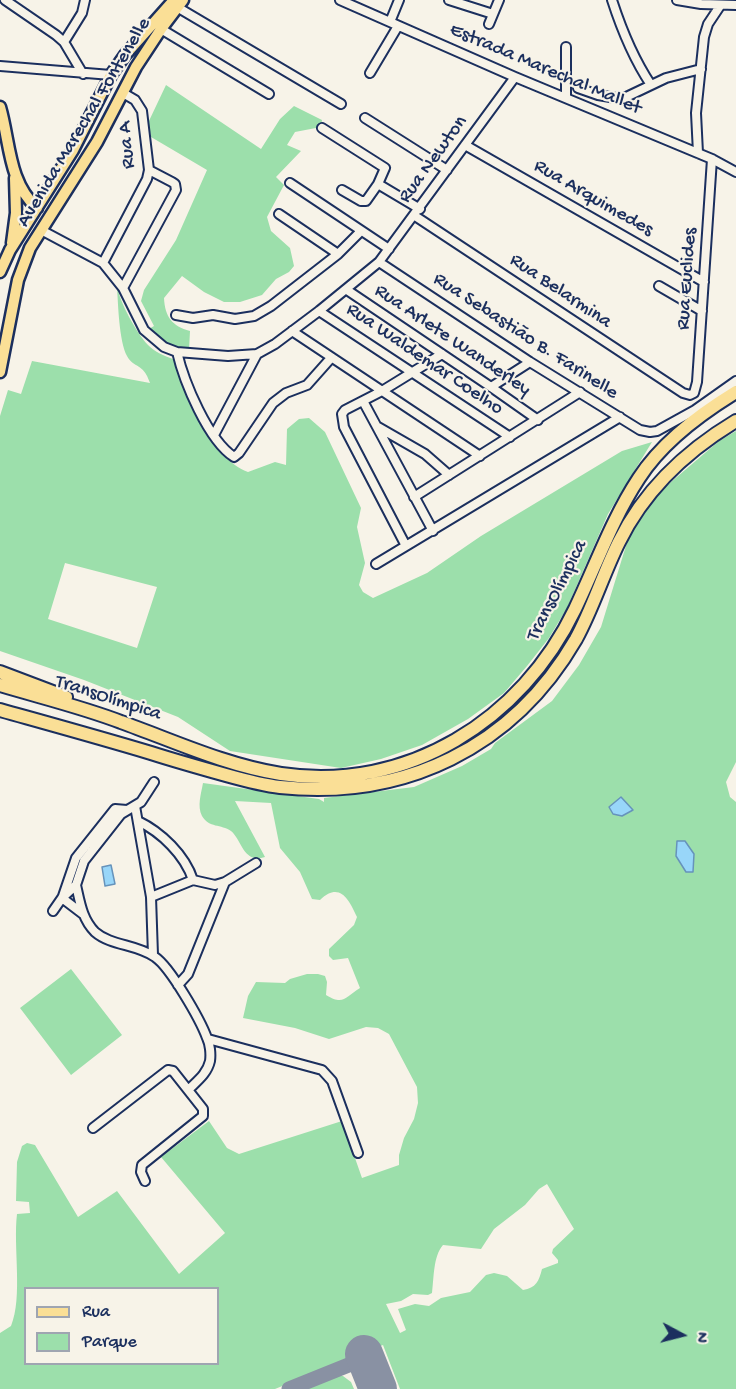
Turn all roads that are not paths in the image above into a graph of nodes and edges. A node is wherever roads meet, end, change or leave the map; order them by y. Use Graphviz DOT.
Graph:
graph roads {
  1 [pos="5,0"];
  2 [pos="85,0"];
  3 [pos="340,0"];
  4 [pos="399,0"];
  5 [pos="448,0"];
  6 [pos="498,0"];
  7 [pos="612,0"];
  8 [pos="677,0"];
  9 [pos="178,2"];
  10 [pos="701,2"];
  11 [pos="736,5"];
  12 [pos="720,6"];
  13 [pos="493,14"];
  14 [pos="390,22"];
  15 [pos="489,24"];
  16 [pos="398,26"];
  17 [pos="161,29"];
  18 [pos="64,42"];
  19 [pos="566,47"];
  20 [pos="120,62"];
  21 [pos="0,66"];
  22 [pos="701,69"];
  23 [pos="370,73"];
  24 [pos="83,74"];
  25 [pos="111,75"];
  26 [pos="131,77"];
  27 [pos="515,77"];
  28 [pos="651,85"];
  29 [pos="578,88"];
  30 [pos="123,93"];
  31 [pos="269,94"];
  32 [pos="566,98"];
  33 [pos="341,104"];
  34 [pos="1,111"];
  35 [pos="365,118"];
  36 [pos="322,128"];
  37 [pos="83,131"];
  38 [pos="97,142"];
  39 [pos="465,145"];
  40 [pos="698,153"];
  41 [pos="712,159"];
  42 [pos="149,170"];
  43 [pos="447,170"];
  44 [pos="736,172"];
  45 [pos="15,175"];
  46 [pos="290,183"];
  47 [pos="378,184"];
  48 [pos="342,190"];
  49 [pos="35,206"];
  50 [pos="417,212"];
  51 [pos="16,213"];
  52 [pos="279,214"];
  53 [pos="41,230"];
  54 [pos="361,231"];
  55 [pos="30,248"];
  56 [pos="389,249"];
  57 [pos="10,250"];
  58 [pos="338,254"];
  59 [pos="379,262"];
  60 [pos="103,263"];
  61 [pos="0,272"];
  62 [pos="704,282"];
  63 [pos="659,286"];
  64 [pos="123,288"];
  65 [pos="347,290"];
  66 [pos="319,311"];
  67 [pos="702,311"];
  68 [pos="176,315"];
  69 [pos="292,331"];
  70 [pos="177,352"];
  71 [pos="257,354"];
  72 [pos="442,354"];
  73 [pos="332,358"];
  74 [pos="530,362"];
  75 [pos="0,372"];
  76 [pos="413,373"];
  77 [pos="736,381"];
  78 [pos="491,387"];
  79 [pos="382,391"];
  80 [pos="580,392"];
  81 [pos="736,392"];
  82 [pos="687,395"];
  83 [pos="363,401"];
  84 [pos="620,417"];
  85 [pos="538,420"];
  86 [pos="736,421"];
  87 [pos="377,426"];
  88 [pos="214,435"];
  89 [pos="510,438"];
  90 [pos="480,456"];
  91 [pos="449,475"];
  92 [pos="414,497"];
  93 [pos="434,531"];
  94 [pos="406,546"];
  95 [pos="376,564"];
  96 [pos="0,672"];
  97 [pos="0,685"];
  98 [pos="0,710"];
  99 [pos="100,715"];
  100 [pos="0,717"];
  101 [pos="54,726"];
  102 [pos="154,782"];
  103 [pos="135,806"];
  104 [pos="127,810"];
  105 [pos="138,821"];
  106 [pos="256,863"];
  107 [pos="193,880"];
  108 [pos="225,882"];
  109 [pos="76,885"];
  110 [pos="151,897"];
  111 [pos="62,898"];
  112 [pos="53,911"];
  113 [pos="83,914"];
  114 [pos="153,955"];
  115 [pos="178,985"];
  116 [pos="208,1039"];
  117 [pos="188,1090"];
  118 [pos="93,1128"];
  119 [pos="358,1153"];
  120 [pos="145,1181"];
  1 -- 18 [label="street"];
  2 -- 18 [label="street"];
  3 -- 14 [label="street, Estrada Marechal Mallet"];
  4 -- 14 [label="street"];
  5 -- 13 [label="street"];
  6 -- 13 [label="street"];
  7 -- 28 [label="street"];
  8 -- 10 [label="street"];
  9 -- 17 [label="main road, Avenida Marechal Fontenelle"];
  9 -- 20 [label="main road, Avenida Marechal Fontenelle"];
  9 -- 33 [label="street"];
  10 -- 12 [label="street"];
  11 -- 12 [label="street"];
  12 -- 22 [label="street"];
  13 -- 15 [label="street"];
  14 -- 16 [label="street, Estrada Marechal Mallet"];
  16 -- 23 [label="street"];
  16 -- 27 [label="street, Estrada Marechal Mallet"];
  17 -- 26 [label="main road, Avenida Marechal Fontenelle"];
  17 -- 31 [label="street"];
  18 -- 24 [label="street"];
  19 -- 32 [label="street"];
  20 -- 25 [label="main road, Avenida Marechal Fontenelle"];
  20 -- 26 [label="main road"];
  21 -- 24 [label="street"];
  22 -- 28 [label="street"];
  22 -- 40 [label="street"];
  24 -- 25 [label="street"];
  25 -- 37 [label="main road, Avenida Marechal Fontenelle"];
  26 -- 30 [label="main road, Avenida Marechal Fontenelle"];
  27 -- 32 [label="street, Estrada Marechal Mallet"];
  27 -- 39 [label="street, Rua Newton"];
  28 -- 29 [label="street"];
  30 -- 38 [label="main road, Avenida Marechal Fontenelle"];
  30 -- 42 [label="street, Rua A"];
  32 -- 40 [label="street, Estrada Marechal Mallet"];
  34 -- 45 [label="main road"];
  35 -- 43 [label="street"];
  36 -- 47 [label="street"];
  37 -- 38 [label="main road"];
  37 -- 49 [label="main road, Avenida Marechal Fontenelle"];
  38 -- 53 [label="main road, Avenida Marechal Fontenelle"];
  39 -- 43 [label="street, Rua Newton"];
  39 -- 62 [label="street, Rua Arquimedes"];
  40 -- 41 [label="street, Estrada Marechal Mallet"];
  41 -- 44 [label="street, Estrada Marechal Mallet"];
  41 -- 62 [label="street, Rua Euclides"];
  42 -- 60 [label="street, Rua A"];
  42 -- 64 [label="street"];
  43 -- 50 [label="street, Rua Newton"];
  45 -- 49 [label="main road"];
  45 -- 51 [label="main road"];
  46 -- 54 [label="street"];
  47 -- 48 [label="street"];
  47 -- 50 [label="street, Rua Belarmina"];
  49 -- 51 [label="main road"];
  49 -- 55 [label="main road"];
  49 -- 57 [label="main road, Avenida Marechal Fontenelle"];
  50 -- 56 [label="street, Rua Newton"];
  50 -- 82 [label="street, Rua Belarmina"];
  51 -- 57 [label="main road"];
  52 -- 58 [label="street"];
  53 -- 55 [label="main road, Avenida Marechal Fontenelle"];
  53 -- 60 [label="street"];
  54 -- 56 [label="street"];
  54 -- 58 [label="street"];
  55 -- 75 [label="main road, Avenida Marechal Fontenelle"];
  56 -- 59 [label="street, Rua Newton"];
  57 -- 61 [label="main road, Avenida Marechal Fontenelle"];
  58 -- 68 [label="street"];
  59 -- 65 [label="street, Rua Newton"];
  59 -- 74 [label="street, Rua Sebastião B. Farinelle"];
  60 -- 64 [label="street"];
  62 -- 67 [label="street, Rua Euclides"];
  63 -- 67 [label="street"];
  64 -- 70 [label="street"];
  65 -- 66 [label="street, Rua Newton"];
  65 -- 72 [label="street, Rua Arlete Wanderley"];
  66 -- 69 [label="street, Rua Newton"];
  66 -- 76 [label="street, Rua Waldemar Coelho"];
  67 -- 82 [label="street, Rua Euclides"];
  69 -- 71 [label="street, Rua Newton"];
  69 -- 73 [label="street"];
  70 -- 71 [label="street"];
  70 -- 88 [label="street"];
  71 -- 88 [label="street"];
  72 -- 76 [label="street"];
  72 -- 78 [label="street, Rua Arlete Wanderley"];
  73 -- 79 [label="street"];
  73 -- 88 [label="street"];
  74 -- 78 [label="street"];
  74 -- 80 [label="street, Rua Sebastião B. Farinelle"];
  76 -- 79 [label="street"];
  76 -- 89 [label="street, Rua Waldemar Coelho"];
  77 -- 84 [label="street, Rua Sebastião B. Farinelle"];
  78 -- 85 [label="street, Rua Arlete Wanderley"];
  79 -- 83 [label="street"];
  79 -- 90 [label="street"];
  80 -- 84 [label="street, Rua Sebastião B. Farinelle"];
  80 -- 85 [label="street"];
  81 -- 99 [label="highway, TransOlímpica"];
  83 -- 87 [label="street"];
  83 -- 94 [label="street"];
  84 -- 93 [label="street"];
  85 -- 89 [label="street"];
  86 -- 101 [label="highway, TransOlímpica"];
  87 -- 91 [label="street"];
  87 -- 92 [label="street"];
  89 -- 90 [label="street"];
  90 -- 91 [label="street"];
  91 -- 92 [label="street"];
  92 -- 93 [label="street"];
  93 -- 94 [label="street"];
  94 -- 95 [label="street"];
  96 -- 99 [label="highway"];
  97 -- 99 [label="highway, TransOlímpica"];
  98 -- 101 [label="highway, TransOlímpica"];
  100 -- 101 [label="highway"];
  102 -- 103 [label="street"];
  103 -- 104 [label="street"];
  103 -- 105 [label="street"];
  104 -- 109 [label="street"];
  104 -- 111 [label="street"];
  105 -- 107 [label="street"];
  105 -- 110 [label="street"];
  106 -- 108 [label="street"];
  107 -- 108 [label="street"];
  107 -- 110 [label="street"];
  108 -- 115 [label="street"];
  109 -- 111 [label="street"];
  109 -- 113 [label="street"];
  110 -- 114 [label="street"];
  111 -- 112 [label="street"];
  111 -- 113 [label="street"];
  113 -- 114 [label="street"];
  114 -- 115 [label="street"];
  115 -- 116 [label="street"];
  116 -- 117 [label="street"];
  116 -- 119 [label="street"];
  117 -- 118 [label="street"];
  117 -- 120 [label="street"];
}
